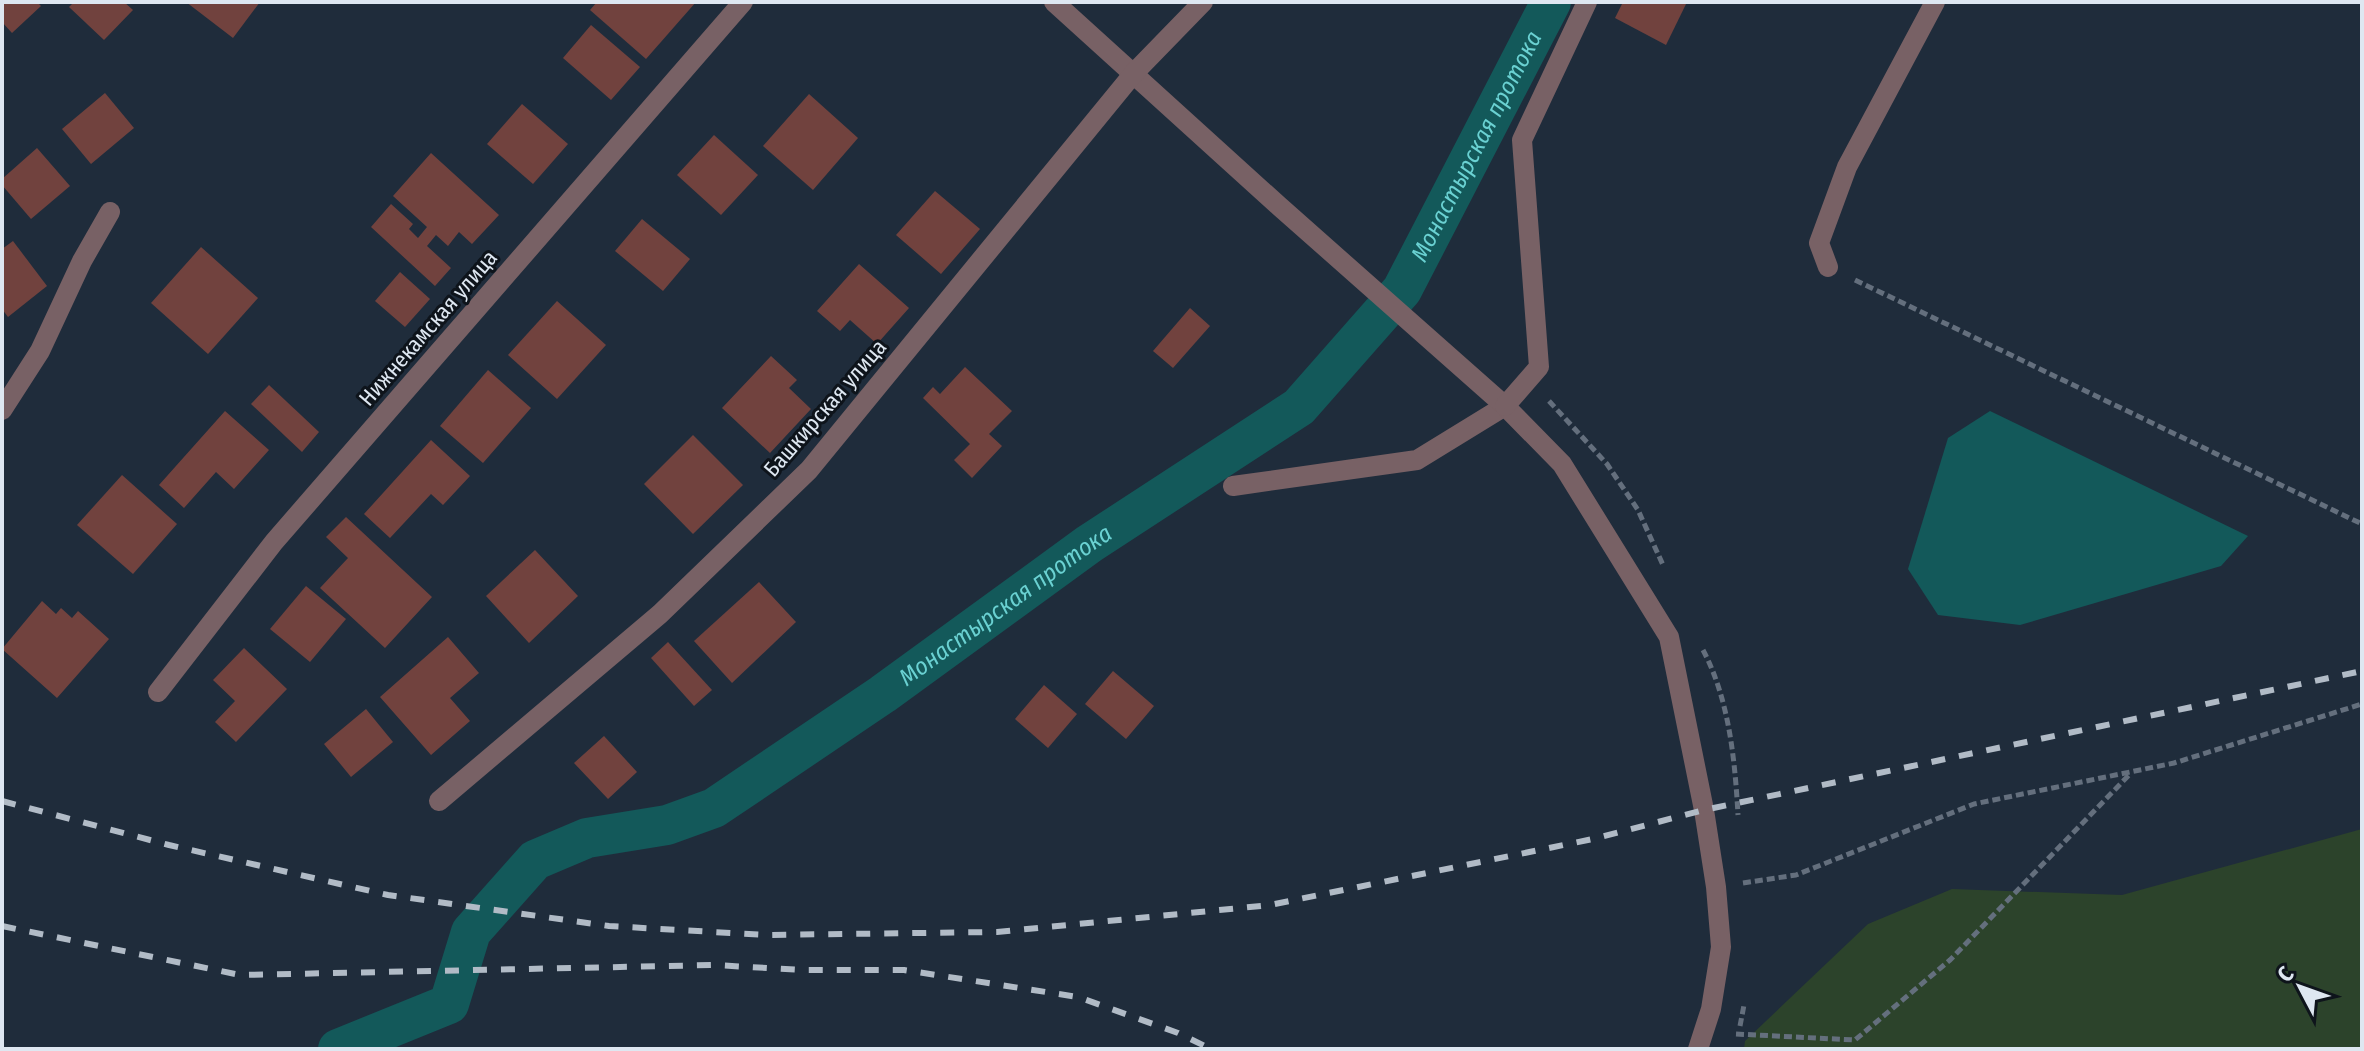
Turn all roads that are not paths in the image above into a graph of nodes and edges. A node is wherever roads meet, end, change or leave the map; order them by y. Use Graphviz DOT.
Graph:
graph roads {
  1 [pos="743,2"];
  2 [pos="1054,2"];
  3 [pos="1203,2"];
  4 [pos="1587,2"];
  5 [pos="1935,2"];
  6 [pos="1134,73"];
  7 [pos="110,212"];
  8 [pos="1828,267"];
  9 [pos="1505,406"];
  10 [pos="2,410"];
  11 [pos="1233,486"];
  12 [pos="158,692"];
  13 [pos="439,801"];
  14 [pos="1698,1049"];
  1 -- 12 [label="street, Нижнекамская улица"];
  2 -- 6 [label="street"];
  3 -- 6 [label="street, Башкирская улица"];
  4 -- 9 [label="street"];
  5 -- 8 [label="street"];
  6 -- 9 [label="street"];
  6 -- 13 [label="street, Башкирская улица"];
  7 -- 10 [label="street"];
  9 -- 11 [label="street"];
  9 -- 14 [label="street"];
}
